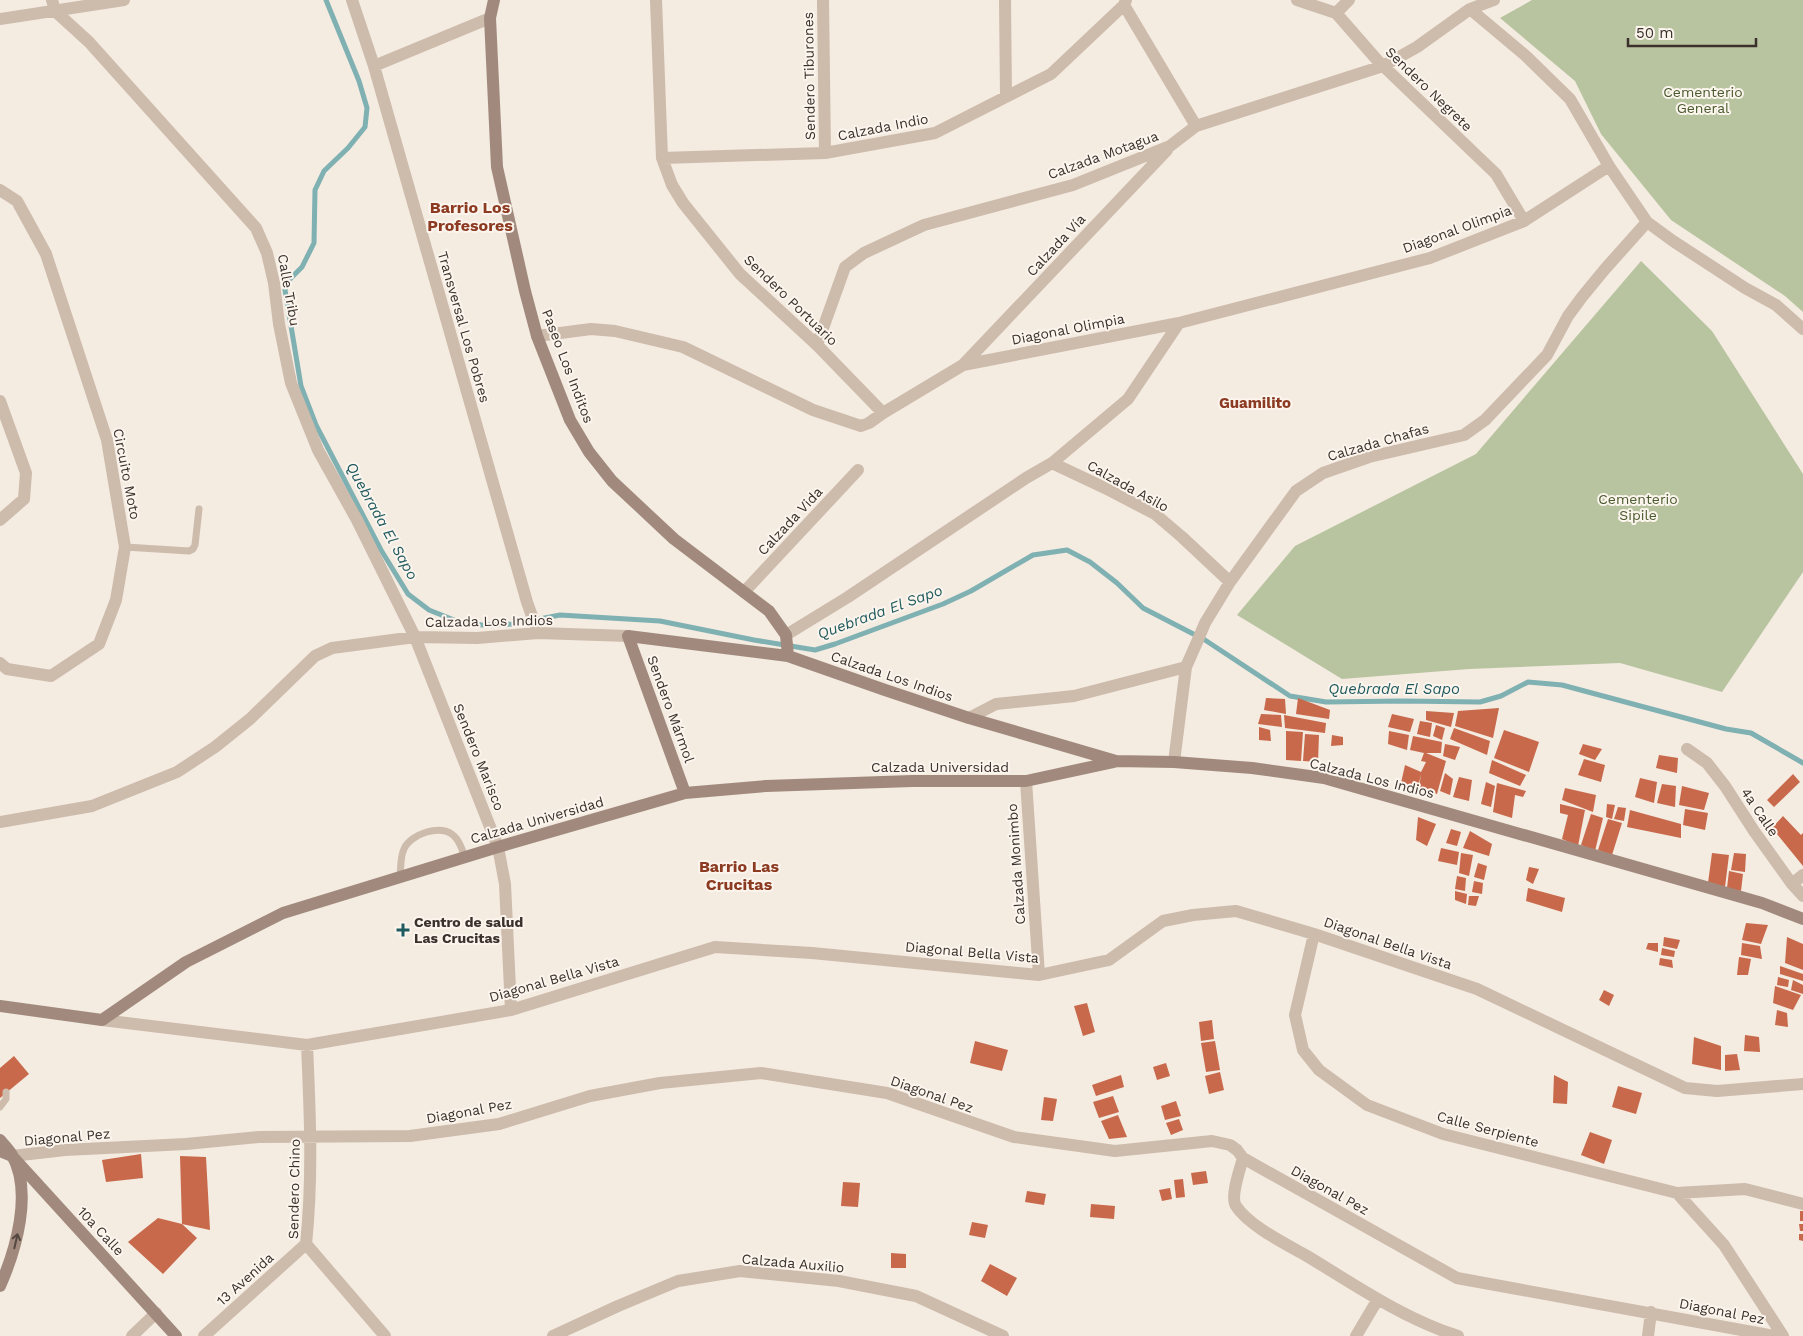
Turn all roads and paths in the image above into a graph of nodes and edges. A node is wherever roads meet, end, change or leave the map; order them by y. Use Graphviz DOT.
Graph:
graph roads {
  1 [pos="124,0"];
  2 [pos="352,0"];
  3 [pos="494,0"];
  4 [pos="656,0"];
  5 [pos="823,0"];
  6 [pos="1005,0"];
  7 [pos="1297,0"];
  8 [pos="1349,0"];
  9 [pos="1494,0"];
  10 [pos="1125,2"];
  11 [pos="53,5"];
  12 [pos="1470,9"];
  13 [pos="1336,13"];
  14 [pos="490,18"];
  15 [pos="0,20"];
  16 [pos="374,66"];
  17 [pos="1383,66"];
  18 [pos="1006,97"];
  19 [pos="1196,126"];
  20 [pos="1170,146"];
  21 [pos="825,153"];
  22 [pos="662,158"];
  23 [pos="1609,166"];
  24 [pos="0,190"];
  25 [pos="1524,221"];
  26 [pos="1647,222"];
  27 [pos="1179,323"];
  28 [pos="1803,329"];
  29 [pos="537,336"];
  30 [pos="817,345"];
  31 [pos="963,365"];
  32 [pos="0,401"];
  33 [pos="883,413"];
  34 [pos="1052,463"];
  35 [pos="858,470"];
  36 [pos="199,509"];
  37 [pos="0,520"];
  38 [pos="124,546"];
  39 [pos="1230,582"];
  40 [pos="744,592"];
  41 [pos="536,629"];
  42 [pos="786,635"];
  43 [pos="628,636"];
  44 [pos="415,637"];
  45 [pos="788,656"];
  46 [pos="0,663"];
  47 [pos="1186,667"];
  48 [pos="970,718"];
  49 [pos="1687,749"];
  50 [pos="1116,761"];
  51 [pos="1174,762"];
  52 [pos="1026,782"];
  53 [pos="686,793"];
  54 [pos="0,822"];
  55 [pos="498,847"];
  56 [pos="465,857"];
  57 [pos="1803,875"];
  58 [pos="400,877"];
  59 [pos="1792,884"];
  60 [pos="1803,896"];
  61 [pos="1803,918"];
  62 [pos="1314,934"];
  63 [pos="1039,975"];
  64 [pos="0,1006"];
  65 [pos="511,1010"];
  66 [pos="102,1020"];
  67 [pos="307,1045"];
  68 [pos="1803,1084"];
  69 [pos="6,1092"];
  70 [pos="0,1107"];
  71 [pos="310,1137"];
  72 [pos="0,1140"];
  73 [pos="0,1151"];
  74 [pos="12,1156"];
  75 [pos="1243,1158"];
  76 [pos="1677,1193"];
  77 [pos="1803,1204"];
  78 [pos="306,1244"];
  79 [pos="0,1286"];
  80 [pos="1378,1299"];
  81 [pos="156,1312"];
  82 [pos="1651,1312"];
  83 [pos="132,1336"];
  84 [pos="176,1336"];
  85 [pos="204,1336"];
  86 [pos="385,1336"];
  87 [pos="553,1336"];
  88 [pos="1003,1336"];
  89 [pos="1356,1336"];
  90 [pos="1458,1336"];
  91 [pos="1648,1336"];
  92 [pos="1774,1336"];
  93 [pos="1783,1336"];
  1 -- 11 [label="street"];
  2 -- 16 [label="street, Transversal Los Pobres"];
  3 -- 14 [label="street, Paseo Los Inditos"];
  4 -- 22 [label="street, Sendero Portuario"];
  5 -- 21 [label="street, Sendero Tiburones"];
  6 -- 18 [label="street"];
  7 -- 13 [label="street, Sendero Negrete"];
  8 -- 13 [label="street"];
  9 -- 12 [label="street, Calzada Motagua"];
  10 -- 18 [label="street, Calzada Indio"];
  10 -- 19 [label="street"];
  11 -- 15 [label="street"];
  11 -- 44 [label="street, Calle Tribu"];
  12 -- 17 [label="street, Calzada Motagua"];
  12 -- 23 [label="street"];
  13 -- 17 [label="street, Sendero Negrete"];
  14 -- 16 [label="street"];
  14 -- 29 [label="street, Paseo Los Inditos"];
  16 -- 41 [label="street, Transversal Los Pobres"];
  17 -- 19 [label="street, Calzada Motagua"];
  17 -- 25 [label="street, Sendero Negrete"];
  18 -- 21 [label="street, Calzada Indio"];
  19 -- 20 [label="street, Calzada Motagua"];
  20 -- 30 [label="street, Calzada Motagua"];
  20 -- 31 [label="street, Calzada Vía"];
  21 -- 22 [label="street, Calzada Indio"];
  22 -- 30 [label="street, Sendero Portuario"];
  23 -- 25 [label="street, Diagonal Olimpia"];
  23 -- 26 [label="street"];
  24 -- 38 [label="street, Circuito Moto"];
  25 -- 27 [label="street, Diagonal Olimpia"];
  26 -- 28 [label="street"];
  26 -- 39 [label="street, Calzada Chafas"];
  27 -- 31 [label="street, Diagonal Olimpia"];
  27 -- 34 [label="street"];
  29 -- 33 [label="street, Diagonal Olimpia"];
  29 -- 40 [label="street, Paseo Los Inditos"];
  30 -- 33 [label="street, Sendero Portuario"];
  31 -- 33 [label="street, Diagonal Olimpia"];
  32 -- 37 [label="street"];
  34 -- 39 [label="street, Calzada Asilo"];
  34 -- 42 [label="street"];
  35 -- 40 [label="street, Calzada Vida"];
  36 -- 38 [label="lane"];
  38 -- 46 [label="street, Circuito Moto"];
  39 -- 47 [label="street, Calzada Chafas"];
  40 -- 42 [label="street, Paseo Los Inditos"];
  41 -- 43 [label="street, Calzada Los Indios"];
  41 -- 44 [label="street, Calzada Los Indios"];
  42 -- 45 [label="street, Paseo Los Inditos"];
  43 -- 45 [label="street, Calzada Los Indios"];
  43 -- 53 [label="street, Sendero Mármol"];
  44 -- 54 [label="street, Calzada Los Indios"];
  44 -- 55 [label="street, Sendero Marisco"];
  45 -- 48 [label="street, Calzada Los Indios"];
  47 -- 48 [label="street"];
  47 -- 51 [label="street, Calzada Chafas"];
  48 -- 50 [label="street, Calzada Los Indios"];
  49 -- 59 [label="street, 4a Calle"];
  50 -- 51 [label="street, Calzada Los Indios"];
  50 -- 52 [label="street, Calzada Universidad"];
  51 -- 61 [label="street, Calzada Los Indios"];
  52 -- 53 [label="street, Calzada Universidad"];
  52 -- 63 [label="street, Calzada Monimbo"];
  53 -- 55 [label="street, Calzada Universidad"];
  55 -- 56 [label="street, Calzada Universidad"];
  55 -- 65 [label="street, Sendero Marisco"];
  56 -- 58 [label="street, Calzada Universidad"];
  56 -- 58 [label="lane"];
  57 -- 59 [label="street"];
  58 -- 66 [label="street, Calzada Universidad"];
  59 -- 60 [label="street, 4a Calle"];
  62 -- 63 [label="street, Diagonal Bella Vista"];
  62 -- 68 [label="street, Diagonal Bella Vista"];
  62 -- 76 [label="street, Calle Serpiente"];
  63 -- 65 [label="street, Diagonal Bella Vista"];
  64 -- 66 [label="street"];
  65 -- 67 [label="street, Diagonal Bella Vista"];
  66 -- 67 [label="street, Diagonal Bella Vista"];
  67 -- 71 [label="street, Sendero Chino"];
  69 -- 70 [label="lane"];
  71 -- 74 [label="street, Diagonal Pez"];
  71 -- 75 [label="street, Diagonal Pez"];
  71 -- 78 [label="street, Sendero Chino"];
  72 -- 74 [label="street"];
  73 -- 74 [label="street, 10a Calle"];
  79 -- 74 [label="street, one-way"];
  74 -- 81 [label="street, 10a Calle"];
  75 -- 80 [label="street"];
  75 -- 82 [label="street, Diagonal Pez"];
  76 -- 77 [label="street, Calle Serpiente"];
  76 -- 93 [label="street"];
  78 -- 85 [label="street, 13 Avenida"];
  78 -- 86 [label="street, Sendero Chino"];
  80 -- 89 [label="street"];
  80 -- 90 [label="street"];
  81 -- 83 [label="street"];
  81 -- 84 [label="street, 10a Calle"];
  82 -- 91 [label="street"];
  82 -- 92 [label="street, Diagonal Pez"];
  87 -- 88 [label="street, Calzada Auxilio"];
}
